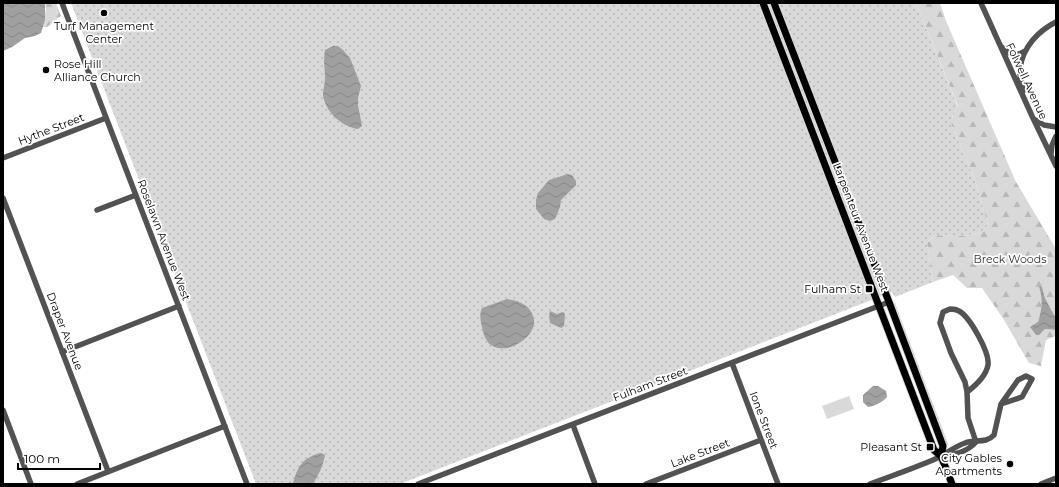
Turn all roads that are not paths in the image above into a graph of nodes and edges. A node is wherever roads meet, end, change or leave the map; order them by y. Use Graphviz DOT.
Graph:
graph roads {
  1 [pos="62,3"];
  2 [pos="763,3"];
  3 [pos="774,3"];
  4 [pos="981,3"];
  5 [pos="1056,22"];
  6 [pos="999,44"];
  7 [pos="1026,51"];
  8 [pos="1023,97"];
  9 [pos="1032,116"];
  10 [pos="106,118"];
  11 [pos="1056,127"];
  12 [pos="1056,136"];
  13 [pos="1051,156"];
  14 [pos="3,158"];
  15 [pos="1056,166"];
  16 [pos="136,195"];
  17 [pos="3,198"];
  18 [pos="97,210"];
  19 [pos="889,302"];
  20 [pos="179,306"];
  21 [pos="879,306"];
  22 [pos="62,352"];
  23 [pos="732,363"];
  24 [pos="967,392"];
  25 [pos="1001,404"];
  26 [pos="3,410"];
  27 [pos="573,425"];
  28 [pos="225,426"];
  29 [pos="761,440"];
  30 [pos="976,442"];
  31 [pos="941,456"];
  32 [pos="108,471"];
  33 [pos="1056,478"];
  34 [pos="421,483"];
  35 [pos="31,484"];
  36 [pos="77,484"];
  37 [pos="247,484"];
  38 [pos="595,484"];
  39 [pos="646,484"];
  40 [pos="778,484"];
  41 [pos="870,484"];
  42 [pos="952,484"];
  43 [pos="1041,484"];
  1 -- 10 [label="street, Roselawn Avenue West"];
  2 -- 21 [label="main road, Larpenteur Avenue West"];
  3 -- 19 [label="main road, Larpenteur Avenue West"];
  4 -- 6 [label="street, Folwell Avenue"];
  5 -- 7 [label="street"];
  6 -- 7 [label="street"];
  6 -- 8 [label="street, Folwell Avenue"];
  7 -- 8 [label="street"];
  8 -- 9 [label="street, Folwell Avenue"];
  9 -- 11 [label="street"];
  9 -- 13 [label="street, Folwell Avenue"];
  10 -- 14 [label="street, Hythe Street"];
  10 -- 16 [label="street, Roselawn Avenue West"];
  12 -- 13 [label="street"];
  13 -- 15 [label="street, Folwell Avenue"];
  16 -- 18 [label="street"];
  16 -- 20 [label="street, Roselawn Avenue West"];
  17 -- 22 [label="street, Draper Avenue"];
  19 -- 21 [label="street, Fulham Street"];
  19 -- 31 [label="main road, Larpenteur Avenue West"];
  20 -- 22 [label="street"];
  20 -- 28 [label="street, Roselawn Avenue West"];
  21 -- 23 [label="street, Fulham Street"];
  21 -- 31 [label="main road, Larpenteur Avenue West"];
  22 -- 32 [label="street, Draper Avenue"];
  23 -- 27 [label="street, Fulham Street"];
  23 -- 29 [label="street, Ione Street"];
  24 -- 24 [label="street"];
  24 -- 30 [label="street"];
  25 -- 25 [label="street"];
  25 -- 30 [label="street"];
  26 -- 35 [label="street"];
  27 -- 34 [label="street, Fulham Street"];
  27 -- 38 [label="street"];
  28 -- 32 [label="street"];
  28 -- 37 [label="street, Roselawn Avenue West"];
  29 -- 39 [label="street, Lake Street"];
  29 -- 40 [label="street, Ione Street"];
  30 -- 31 [label="street"];
  31 -- 41 [label="street"];
  31 -- 42 [label="main road, Larpenteur Avenue West"];
  32 -- 36 [label="street"];
  33 -- 43 [label="street"];
}
